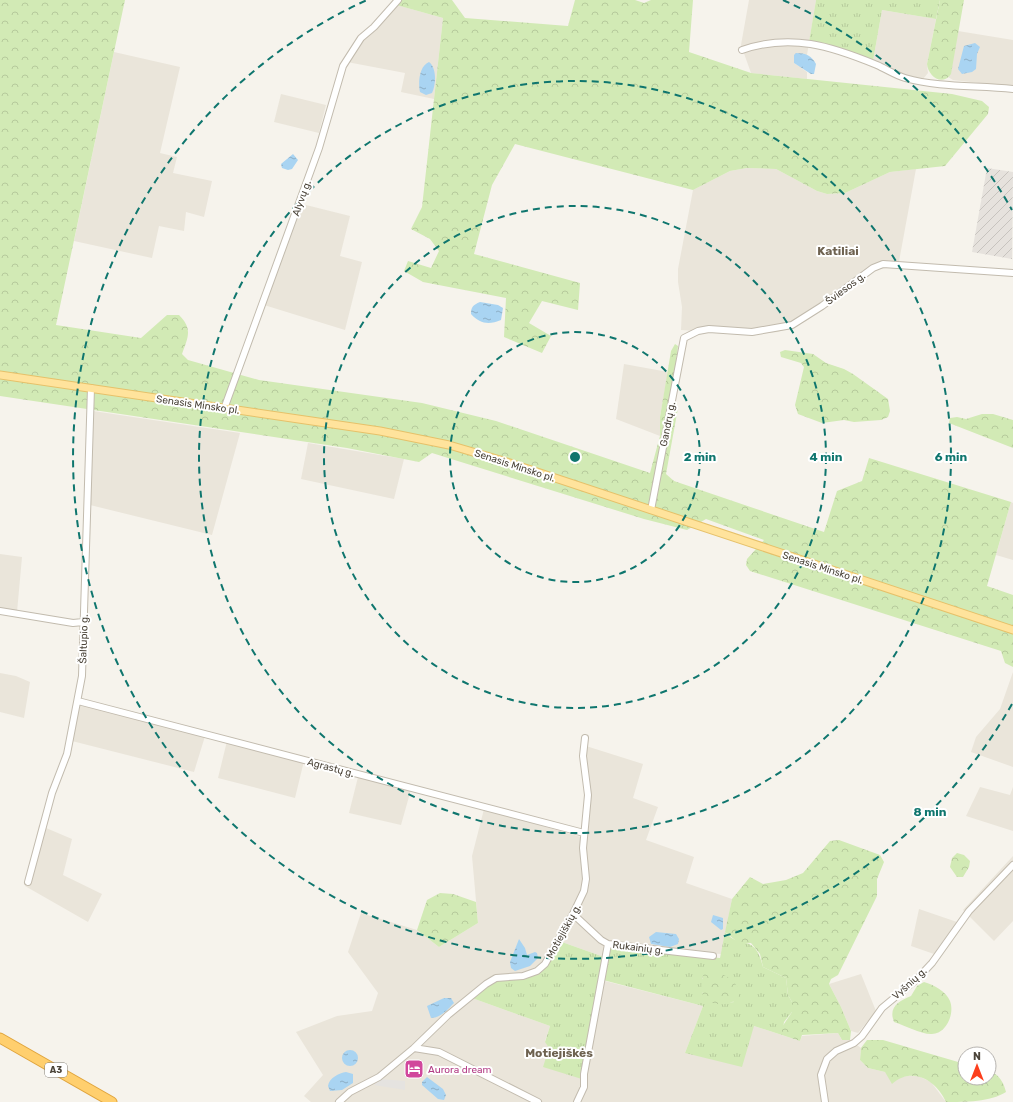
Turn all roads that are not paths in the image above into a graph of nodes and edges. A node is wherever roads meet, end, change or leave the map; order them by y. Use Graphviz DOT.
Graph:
graph roads {
  1 [pos="398,0"];
  2 [pos="742,50"];
  3 [pos="1013,89"];
  4 [pos="1013,272"];
  5 [pos="684,338"];
  6 [pos="0,374"];
  7 [pos="91,388"];
  8 [pos="224,409"];
  9 [pos="650,510"];
  10 [pos="0,611"];
  11 [pos="83,622"];
  12 [pos="1013,630"];
  13 [pos="78,701"];
  14 [pos="585,738"];
  15 [pos="584,832"];
  16 [pos="1013,865"];
  17 [pos="28,882"];
  18 [pos="573,914"];
  19 [pos="608,944"];
  20 [pos="713,956"];
  21 [pos="0,1038"];
  22 [pos="414,1048"];
  23 [pos="112,1102"];
  24 [pos="340,1102"];
  25 [pos="538,1102"];
  26 [pos="577,1102"];
  27 [pos="825,1102"];
  1 -- 8 [label="street, Alyvų g."];
  2 -- 3 [label="street"];
  4 -- 5 [label="street, Šviesos g."];
  5 -- 9 [label="street, Gandrų g."];
  6 -- 7 [label="main road, Senasis Minsko pl."];
  7 -- 8 [label="main road, Senasis Minsko pl."];
  7 -- 11 [label="street, Šaltupio g."];
  8 -- 9 [label="main road, Senasis Minsko pl."];
  9 -- 12 [label="main road, Senasis Minsko pl."];
  10 -- 11 [label="street"];
  11 -- 13 [label="street, Šaltupio g."];
  13 -- 15 [label="street, Agrastų g."];
  13 -- 17 [label="street, Šaltupio g."];
  14 -- 15 [label="street, Motiejiškių g."];
  15 -- 18 [label="street, Motiejiškių g."];
  16 -- 27 [label="street, Vyšnių g."];
  18 -- 19 [label="street, Rukainių g."];
  18 -- 22 [label="street, Motiejiškių g."];
  19 -- 20 [label="street, Rukainių g."];
  19 -- 26 [label="street"];
  21 -- 23 [label="highway, A3"];
  22 -- 24 [label="street, Motiejiškių g."];
  22 -- 25 [label="street"];
}
